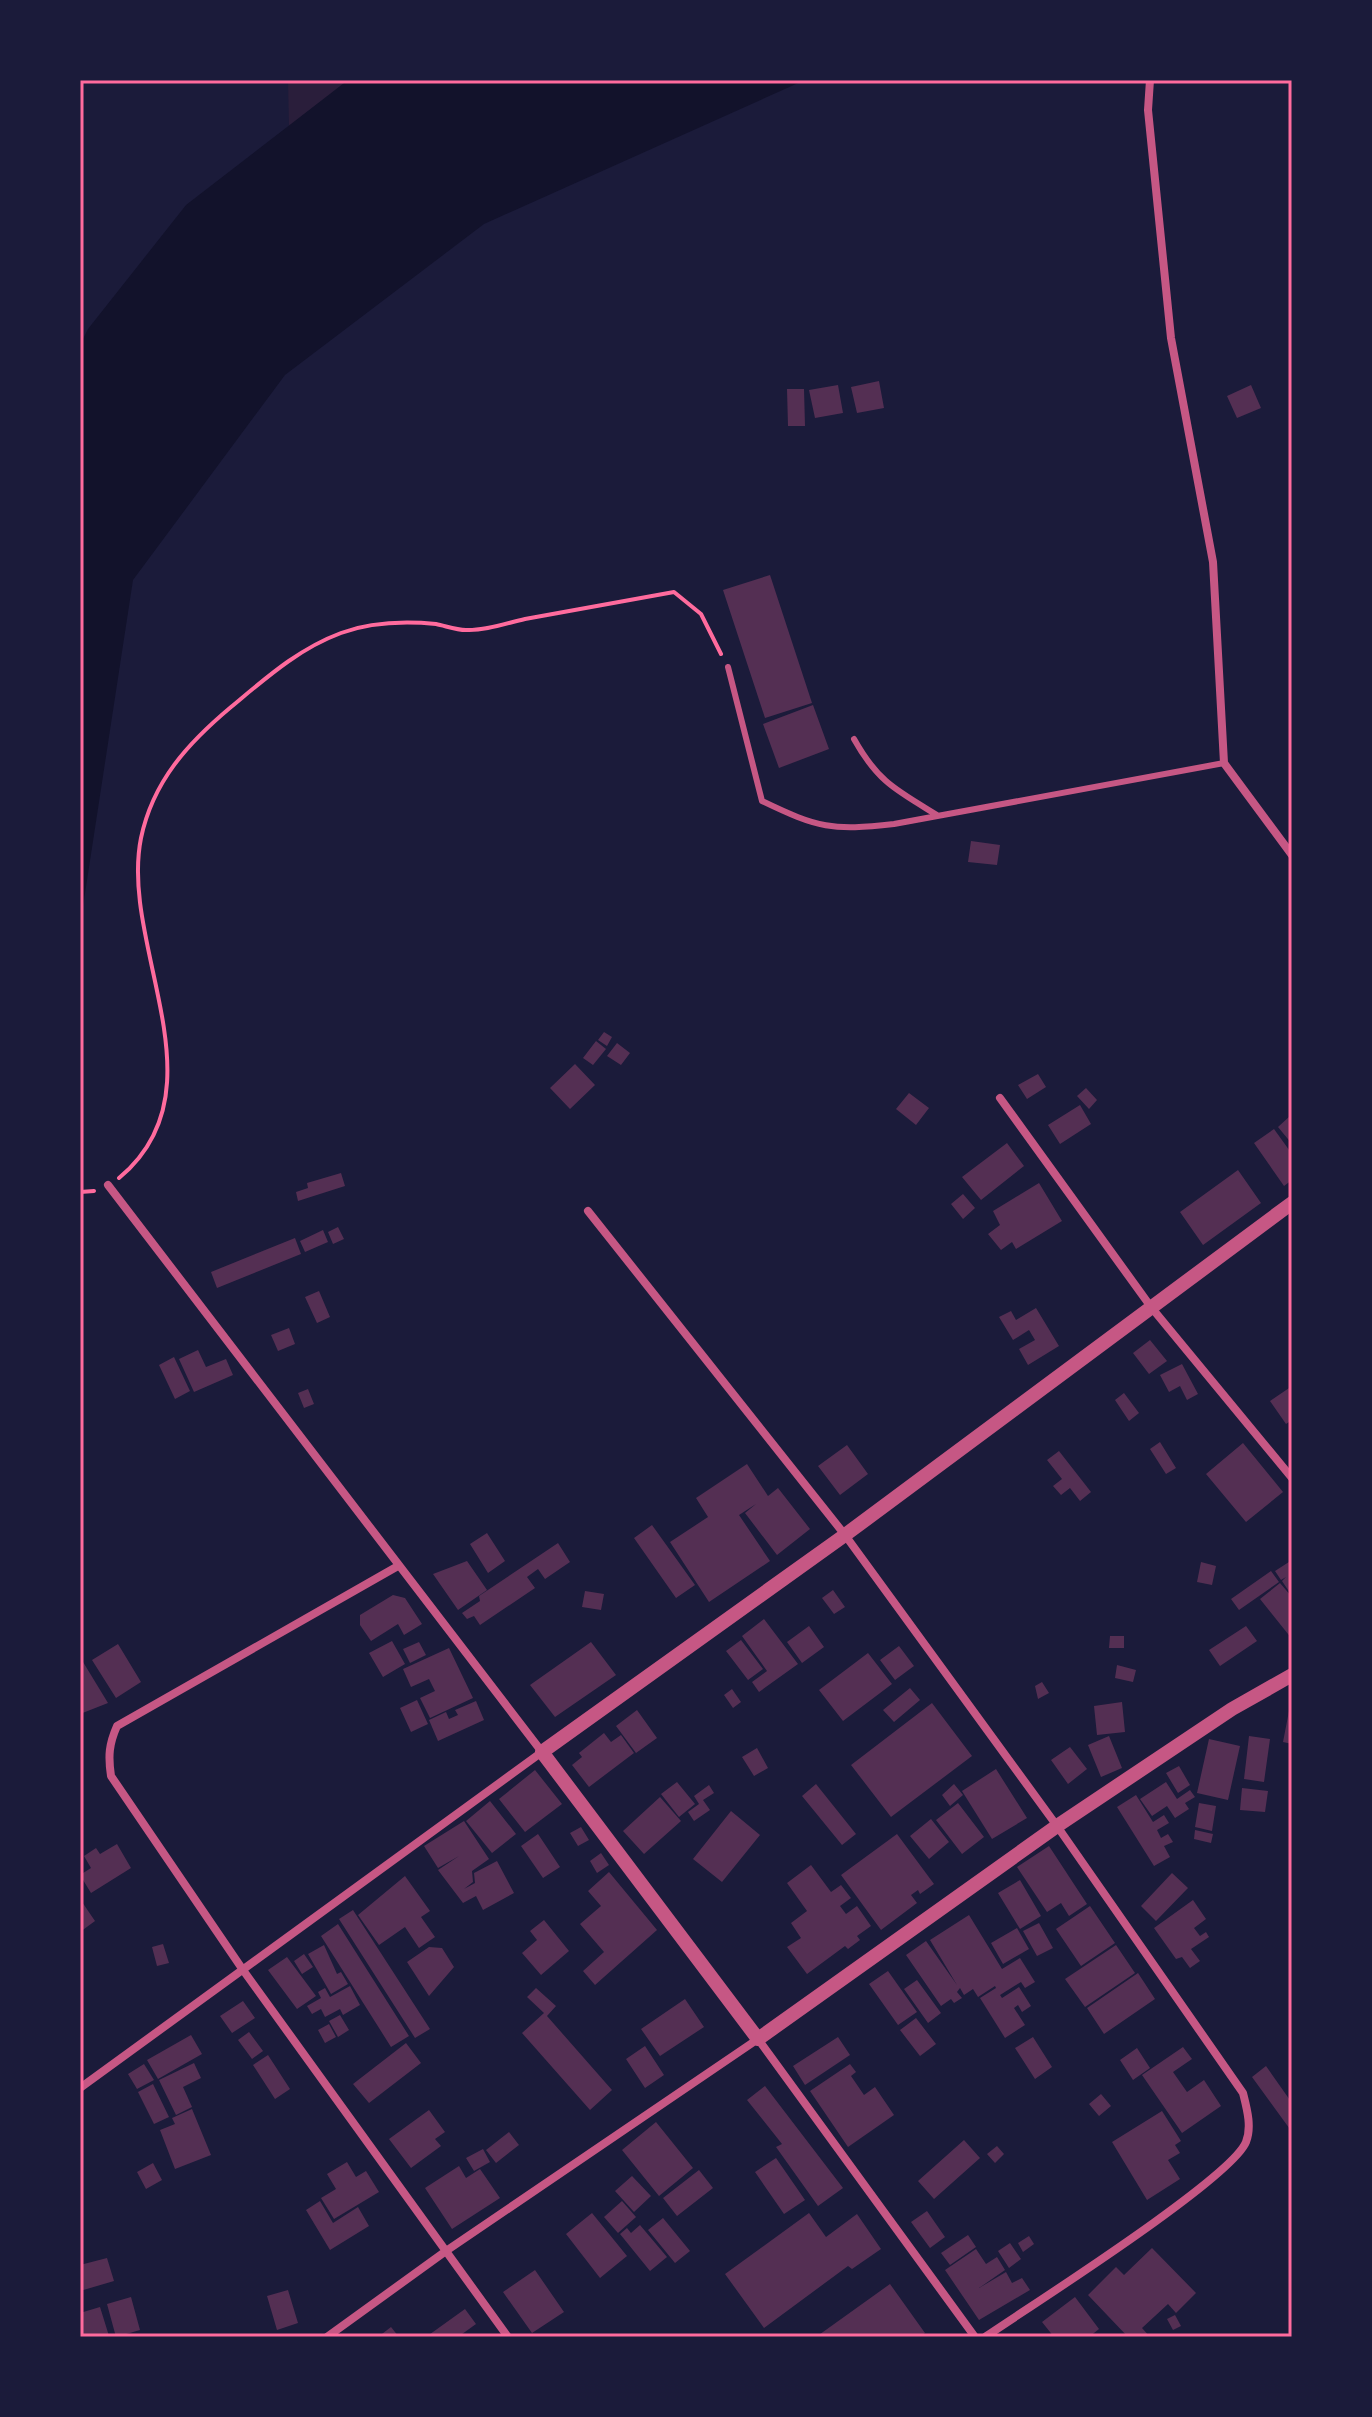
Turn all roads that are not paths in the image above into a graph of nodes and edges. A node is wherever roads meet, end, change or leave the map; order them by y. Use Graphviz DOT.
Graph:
graph roads {
  1 [pos="1150,80"];
  2 [pos="728,667"];
  3 [pos="854,739"];
  4 [pos="1224,763"];
  5 [pos="937,815"];
  6 [pos="1292,855"];
  7 [pos="1000,1098"];
  8 [pos="108,1185"];
  9 [pos="1292,1203"];
  10 [pos="588,1211"];
  11 [pos="1151,1307"];
  12 [pos="1292,1478"];
  13 [pos="845,1535"];
  14 [pos="398,1566"];
  15 [pos="1292,1675"];
  16 [pos="542,1752"];
  17 [pos="1057,1826"];
  18 [pos="243,1970"];
  19 [pos="758,2039"];
  20 [pos="80,2088"];
  21 [pos="446,2251"];
  22 [pos="327,2337"];
  23 [pos="508,2337"];
  24 [pos="975,2337"];
  25 [pos="985,2337"];
  1 -- 4 [label="street"];
  2 -- 5 [label="lane"];
  3 -- 5 [label="lane"];
  4 -- 5 [label="lane"];
  4 -- 6 [label="street"];
  7 -- 11 [label="street"];
  8 -- 14 [label="street"];
  9 -- 11 [label="street"];
  10 -- 13 [label="street"];
  11 -- 12 [label="street"];
  11 -- 13 [label="street"];
  13 -- 16 [label="street"];
  13 -- 17 [label="street"];
  14 -- 16 [label="street"];
  14 -- 18 [label="street"];
  15 -- 17 [label="street"];
  16 -- 18 [label="street"];
  16 -- 19 [label="street"];
  17 -- 19 [label="street"];
  17 -- 25 [label="street"];
  18 -- 20 [label="street"];
  18 -- 21 [label="street"];
  19 -- 21 [label="street"];
  19 -- 24 [label="street"];
  21 -- 22 [label="street"];
  21 -- 23 [label="street"];
}
